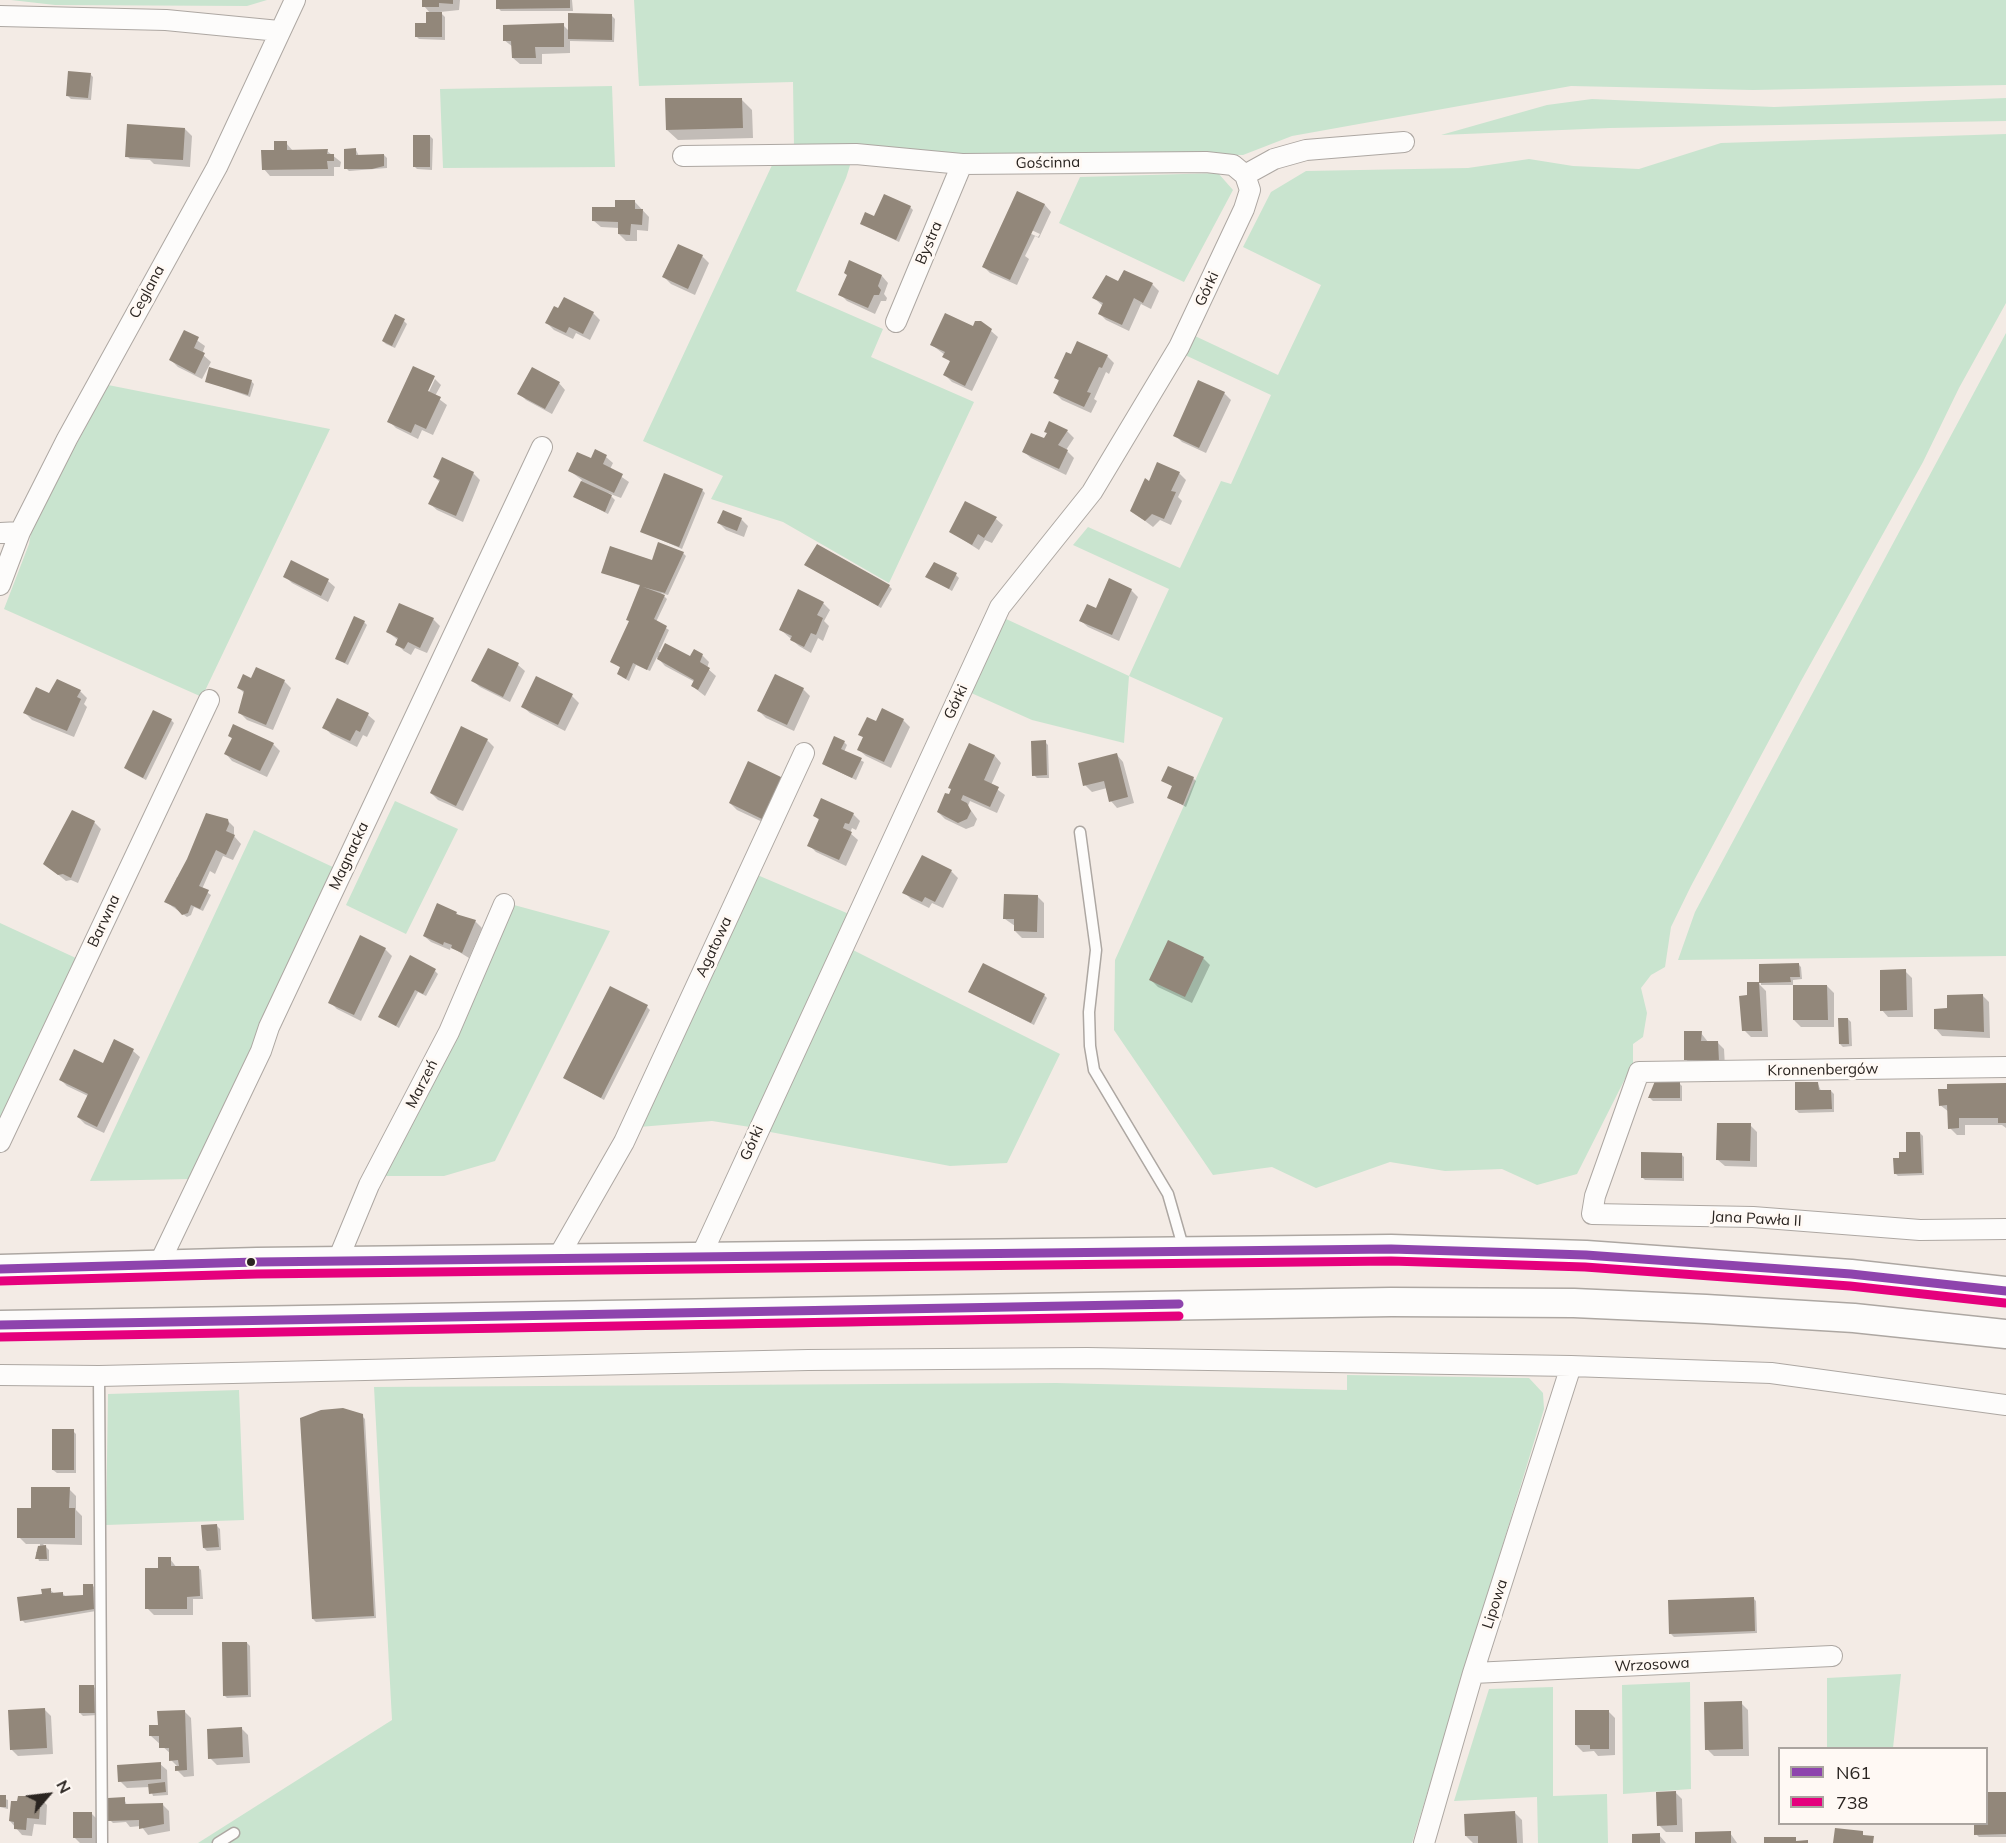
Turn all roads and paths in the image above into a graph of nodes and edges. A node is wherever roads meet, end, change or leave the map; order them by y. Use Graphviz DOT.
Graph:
graph roads {
  1 [pos="295,0"];
  2 [pos="0,16"];
  3 [pos="279,31"];
  4 [pos="1404,142"];
  5 [pos="684,156"];
  6 [pos="962,164"];
  7 [pos="1245,175"];
  8 [pos="896,322"];
  9 [pos="542,447"];
  10 [pos="20,532"];
  11 [pos="0,533"];
  12 [pos="0,585"];
  13 [pos="208,700"];
  14 [pos="804,753"];
  15 [pos="1080,832"];
  16 [pos="504,904"];
  17 [pos="2006,1067"];
  18 [pos="0,1142"];
  19 [pos="1592,1214"];
  20 [pos="2006,1228"];
  21 [pos="1185,1250"];
  22 [pos="701,1256"];
  23 [pos="557,1259"];
  24 [pos="337,1262"];
  25 [pos="158,1266"];
  26 [pos="0,1269"];
  27 [pos="2006,1291"];
  28 [pos="0,1325"];
  29 [pos="2006,1334"];
  30 [pos="1571,1366"];
  31 [pos="0,1375"];
  32 [pos="99,1376"];
  33 [pos="2006,1405"];
  34 [pos="1832,1656"];
  35 [pos="1473,1673"];
  36 [pos="234,1833"];
  37 [pos="102,1843"];
  38 [pos="218,1843"];
  39 [pos="1424,1843"];
  1 -- 3 [label="street, Ceglana"];
  2 -- 3 [label="street"];
  3 -- 10 [label="street, Ceglana"];
  4 -- 7 [label="street"];
  5 -- 6 [label="street, Gościnna"];
  6 -- 7 [label="street, Gościnna"];
  6 -- 8 [label="street, Bystra"];
  7 -- 22 [label="street, Górki"];
  9 -- 25 [label="street, Magnacka"];
  10 -- 11 [label="street"];
  10 -- 12 [label="street, Ceglana"];
  13 -- 18 [label="street, Barwna"];
  14 -- 23 [label="street, Agatowa"];
  15 -- 21 [label="lane"];
  16 -- 24 [label="street, Marzeń"];
  17 -- 19 [label="street, Kronnenbergów"];
  19 -- 20 [label="street, Jana Pawła II"];
  21 -- 22 [label="main road"];
  21 -- 27 [label="main road"];
  22 -- 23 [label="main road"];
  23 -- 24 [label="main road"];
  24 -- 25 [label="main road"];
  25 -- 26 [label="main road"];
  28 -- 29 [label="main road"];
  30 -- 32 [label="street"];
  30 -- 33 [label="street"];
  30 -- 35 [label="street, Lipowa"];
  31 -- 32 [label="street"];
  32 -- 37 [label="lane"];
  34 -- 35 [label="street, Wrzosowa"];
  35 -- 39 [label="street, Lipowa"];
  36 -- 38 [label="lane"];
}
